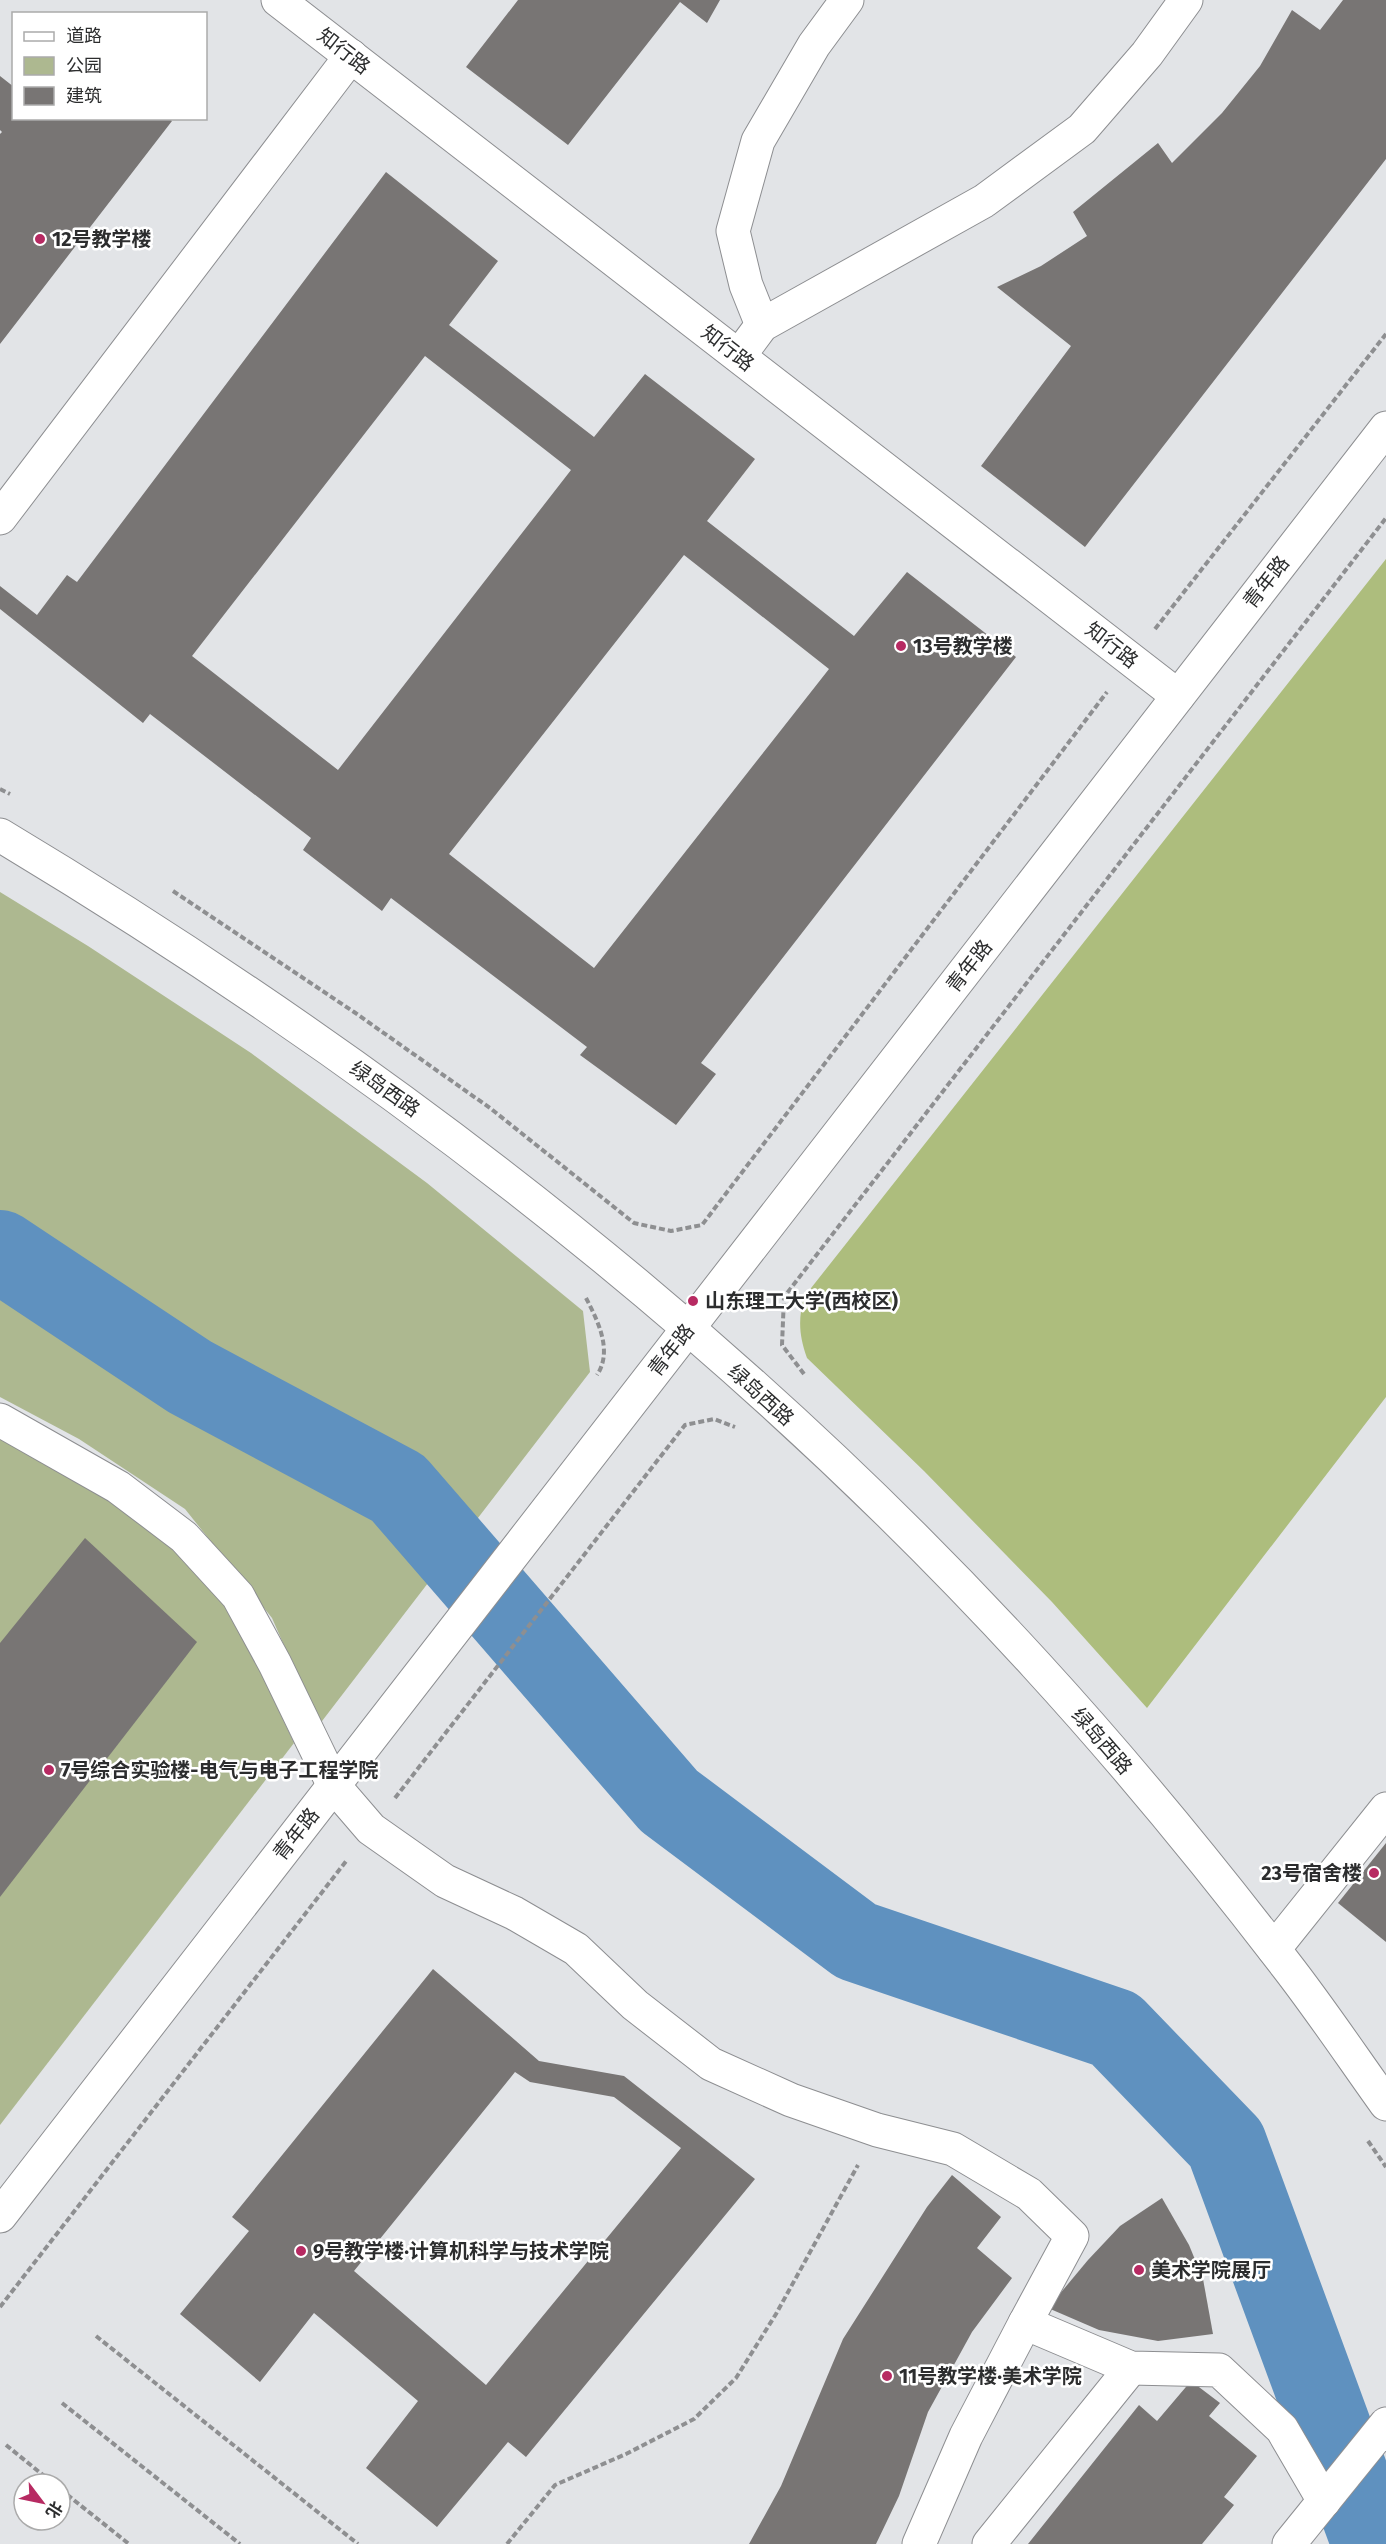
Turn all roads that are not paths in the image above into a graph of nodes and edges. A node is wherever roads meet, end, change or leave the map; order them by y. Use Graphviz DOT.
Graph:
graph roads {
  1 [pos="278,0"];
  2 [pos="847,0"];
  3 [pos="1186,0"];
  4 [pos="351,56"];
  5 [pos="762,325"];
  6 [pos="738,356"];
  7 [pos="1386,428"];
  8 [pos="0,518"];
  9 [pos="1178,696"];
  10 [pos="0,835"];
  11 [pos="687,1329"];
  12 [pos="0,1420"];
  13 [pos="334,1786"];
  14 [pos="1386,1809"];
  15 [pos="1274,1950"];
  16 [pos="1386,2104"];
  17 [pos="0,2216"];
  18 [pos="1025,2324"];
  19 [pos="1131,2368"];
  20 [pos="1377,2435"];
  21 [pos="1324,2501"];
  22 [pos="919,2544"];
  23 [pos="989,2544"];
  24 [pos="1289,2544"];
  1 -- 4 [label="street, 知行路"];
  2 -- 5 [label="street"];
  3 -- 5 [label="street"];
  4 -- 6 [label="street, 知行路"];
  4 -- 8 [label="street"];
  5 -- 6 [label="street"];
  6 -- 9 [label="street, 知行路"];
  7 -- 9 [label="street, 青年路"];
  9 -- 11 [label="street, 青年路"];
  10 -- 11 [label="street, 绿岛西路"];
  11 -- 13 [label="street, 青年路"];
  11 -- 15 [label="street, 绿岛西路"];
  12 -- 13 [label="street"];
  13 -- 17 [label="street, 青年路"];
  13 -- 18 [label="street"];
  14 -- 15 [label="street"];
  15 -- 16 [label="street, 绿岛西路"];
  18 -- 19 [label="street"];
  18 -- 22 [label="street"];
  19 -- 21 [label="street"];
  19 -- 23 [label="street"];
  20 -- 21 [label="street"];
  21 -- 24 [label="street"];
}
